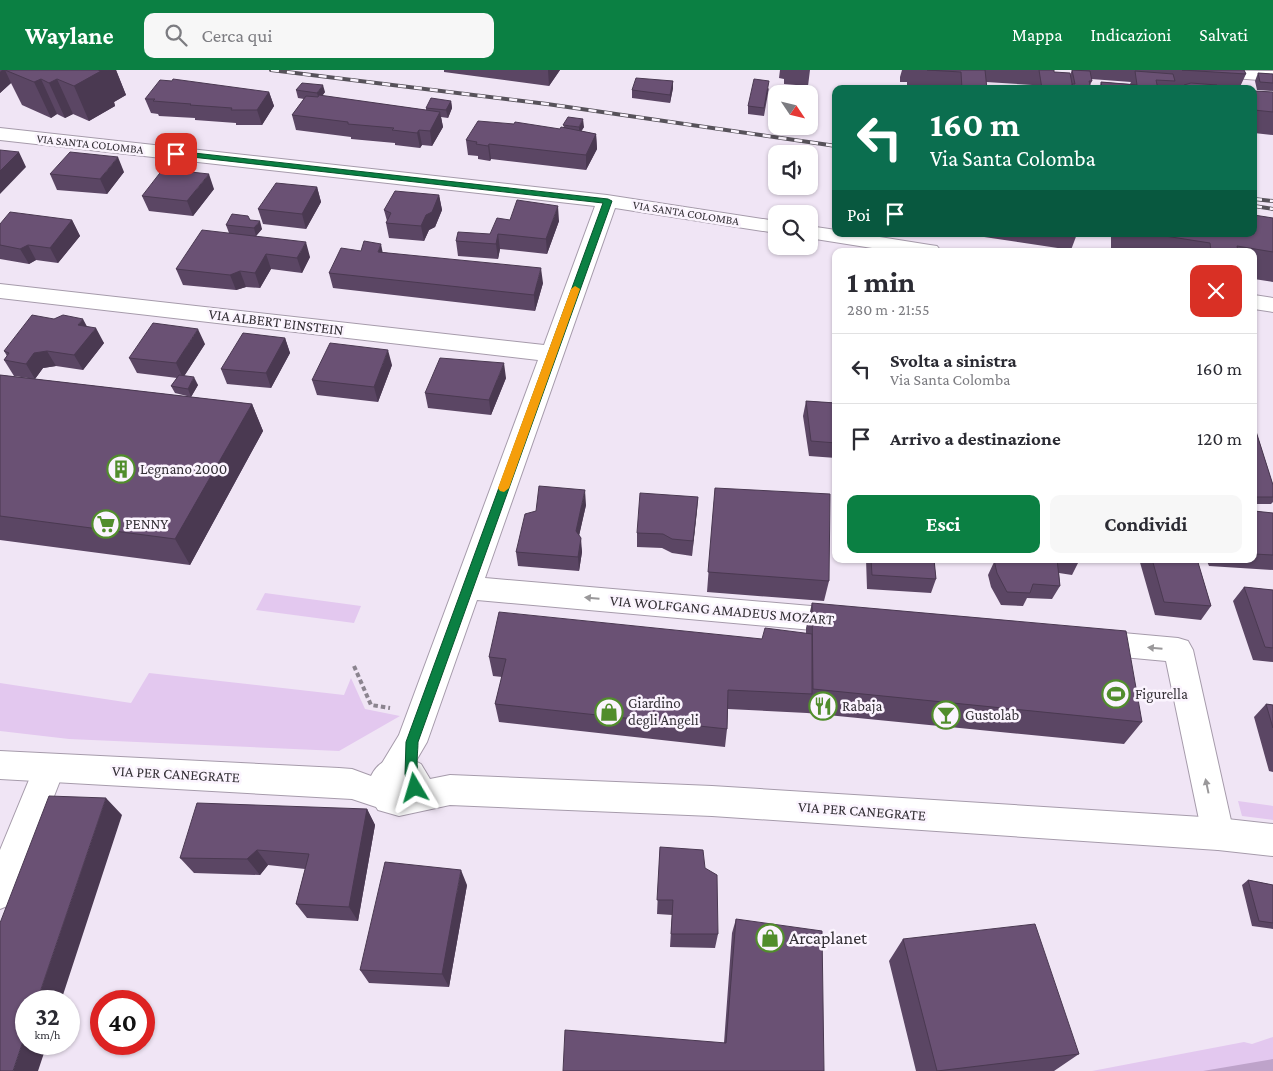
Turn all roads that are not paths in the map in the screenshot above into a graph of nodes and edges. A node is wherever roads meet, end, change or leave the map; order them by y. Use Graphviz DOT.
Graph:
graph roads {
  1 [pos="1196,70"];
  2 [pos="1273,76"];
  3 [pos="0,134"];
  4 [pos="608,201"];
  5 [pos="768,226"];
  6 [pos="818,233"];
  7 [pos="832,236"];
  8 [pos="841,237"];
  9 [pos="911,248"];
  10 [pos="0,291"];
  11 [pos="1257,302"];
  12 [pos="1273,305"];
  13 [pos="552,354"];
  14 [pos="467,588"];
  15 [pos="872,623"];
  16 [pos="1059,640"];
  17 [pos="0,764"];
  18 [pos="49,768"];
  19 [pos="399,783"];
  20 [pos="1218,834"];
  21 [pos="1273,840"];
  22 [pos="0,892"];
  1 -- 2 [label="street"];
  3 -- 4 [label="street, VIA SANTA COLOMBA"];
  4 -- 5 [label="street, VIA SANTA COLOMBA"];
  4 -- 13 [label="street"];
  6 -- 7 [label="street"];
  8 -- 9 [label="street"];
  10 -- 13 [label="street, VIA ALBERT EINSTEIN"];
  11 -- 12 [label="street"];
  13 -- 14 [label="street"];
  15 -- 14 [label="street, VIA WOLFGANG AMADEUS MOZART, one-way"];
  14 -- 19 [label="street"];
  20 -- 16 [label="street, one-way"];
  17 -- 18 [label="street, VIA PER CANEGRATE"];
  18 -- 19 [label="street, VIA PER CANEGRATE"];
  18 -- 22 [label="street"];
  19 -- 20 [label="street, VIA PER CANEGRATE"];
  20 -- 21 [label="street, VIA PER CANEGRATE"];
}
